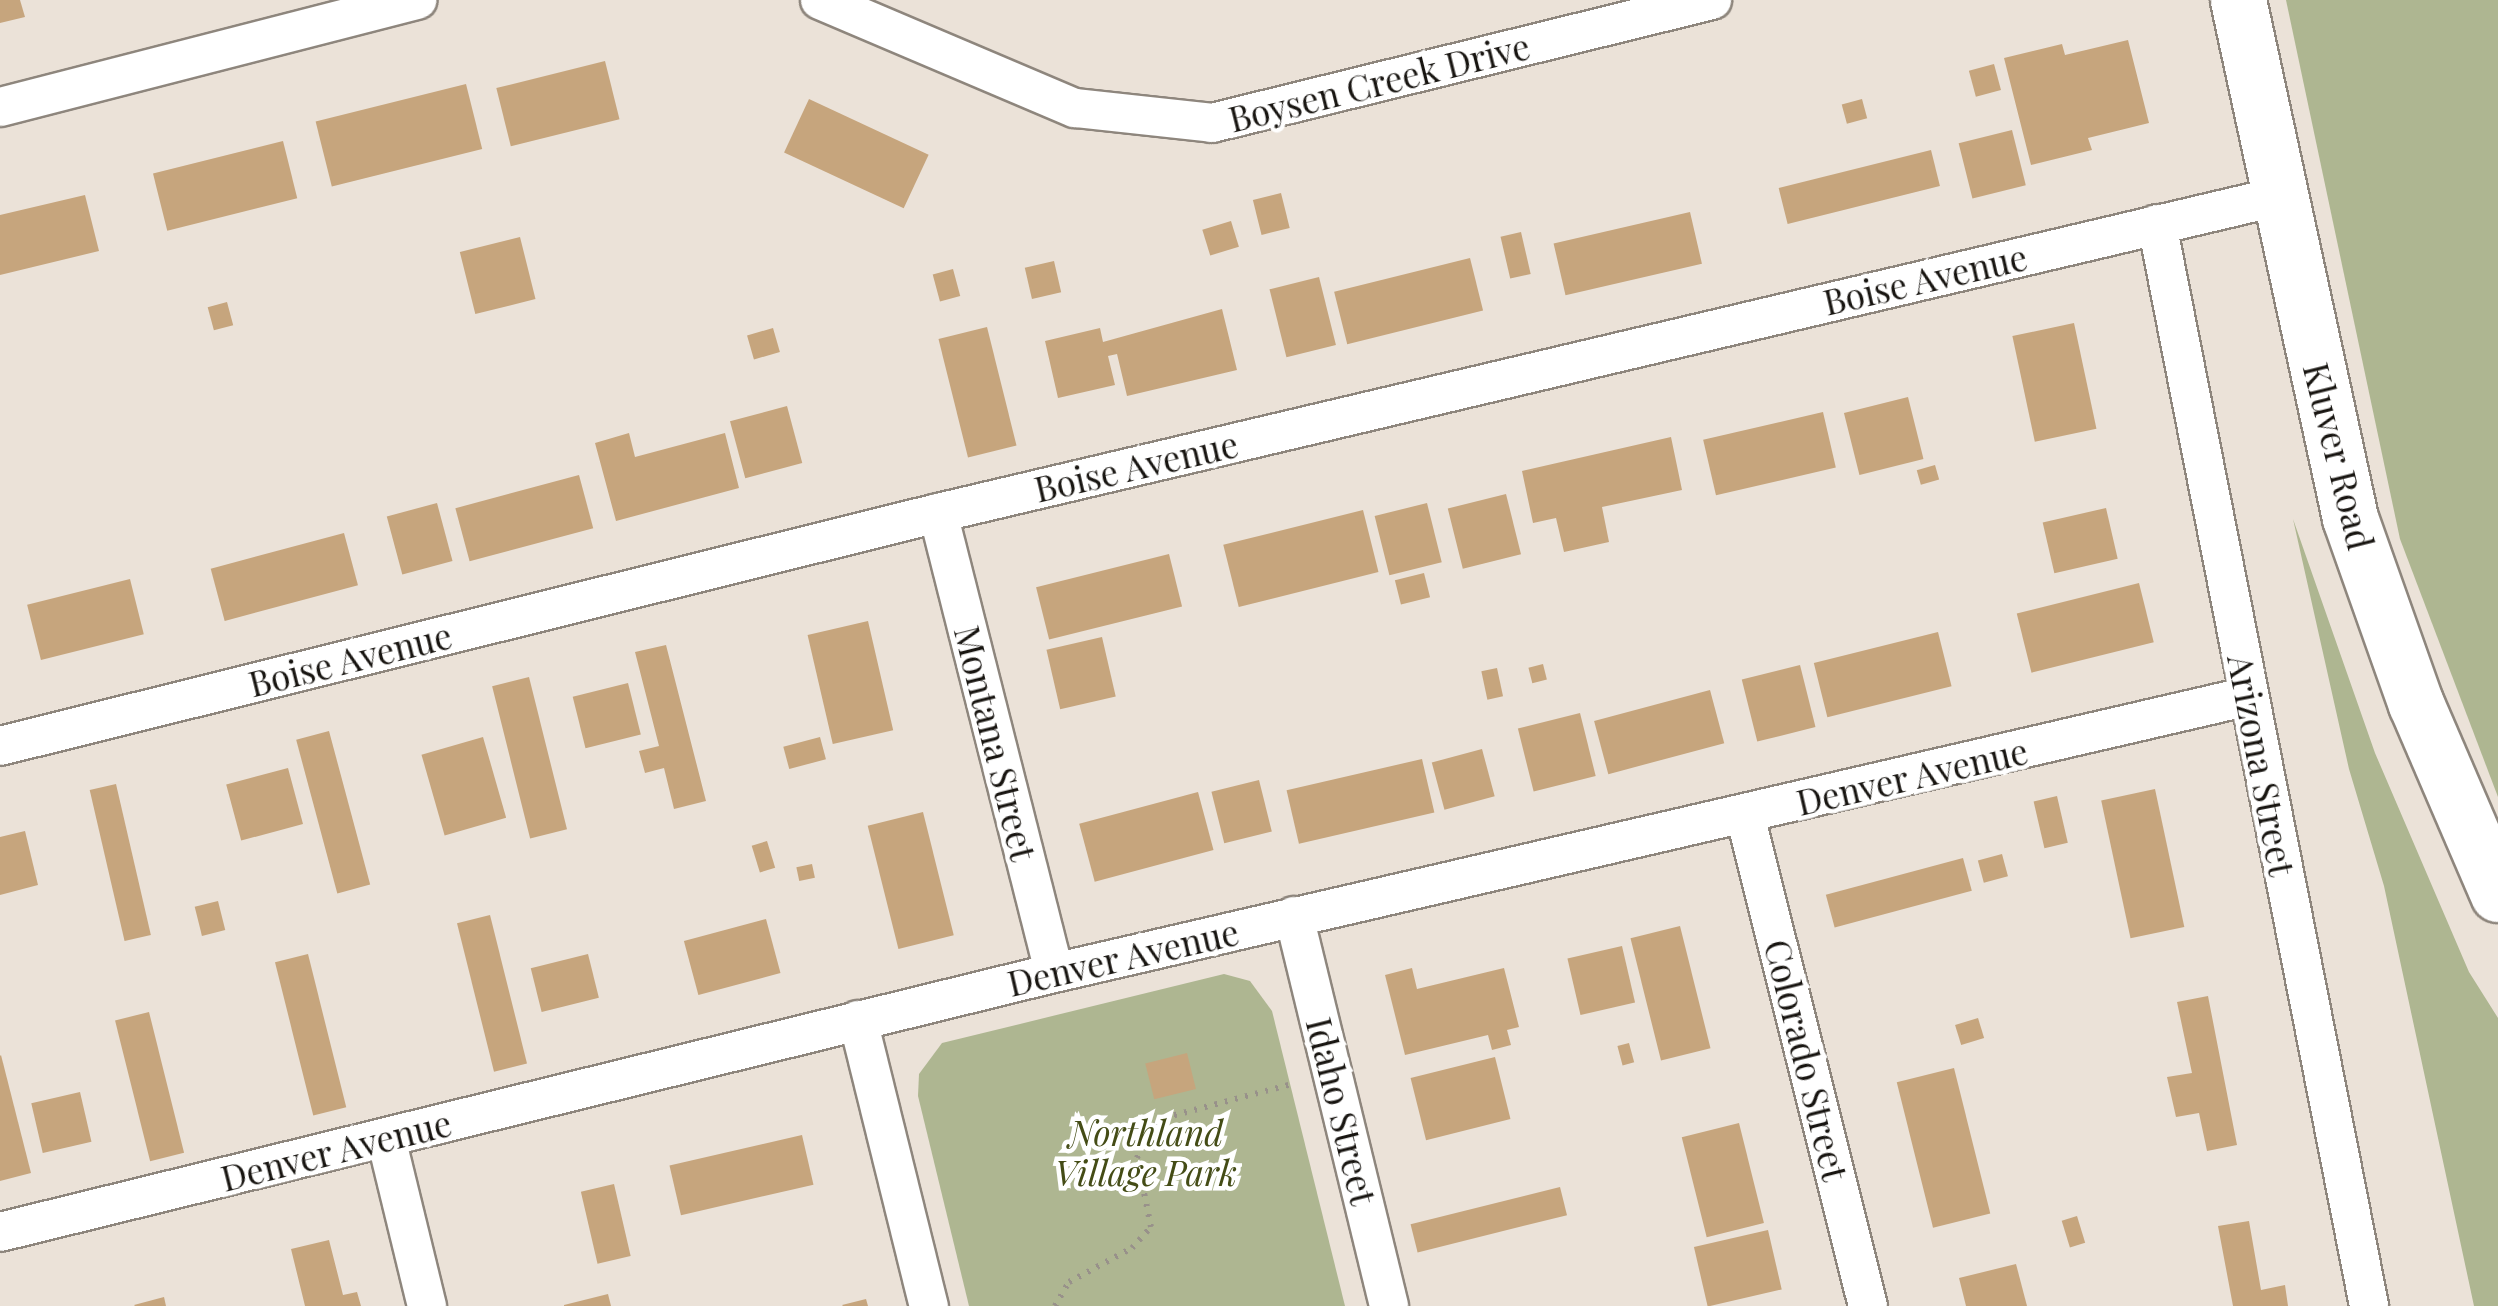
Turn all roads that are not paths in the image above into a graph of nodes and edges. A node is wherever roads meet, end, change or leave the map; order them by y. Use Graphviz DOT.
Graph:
graph roads {
  1 [pos="417,0"];
  2 [pos="820,0"];
  3 [pos="1712,0"];
  4 [pos="2238,0"];
  5 [pos="884,12"];
  6 [pos="0,107"];
  7 [pos="2276,197"];
  8 [pos="2157,224"];
  9 [pos="938,513"];
  10 [pos="2248,696"];
  11 [pos="0,746"];
  12 [pos="1745,815"];
  13 [pos="2498,894"];
  14 [pos="1294,916"];
  15 [pos="1054,973"];
  16 [pos="858,1020"];
  17 [pos="386,1138"];
  18 [pos="0,1232"];
  19 [pos="427,1306"];
  20 [pos="929,1306"];
  21 [pos="1389,1306"];
  22 [pos="1868,1306"];
  23 [pos="2369,1306"];
  1 -- 6 [label="street"];
  2 -- 5 [label="street, Boysen Creek Drive"];
  3 -- 5 [label="street, Boysen Creek Drive"];
  4 -- 7 [label="street, Kluver Road"];
  7 -- 8 [label="street, Boise Avenue"];
  7 -- 13 [label="street, Kluver Road"];
  8 -- 9 [label="street, Boise Avenue"];
  8 -- 10 [label="street, Arizona Street"];
  9 -- 11 [label="street, Boise Avenue"];
  9 -- 15 [label="street, Montana Street"];
  10 -- 12 [label="street, Denver Avenue"];
  10 -- 23 [label="street, Arizona Street"];
  12 -- 14 [label="street, Denver Avenue"];
  12 -- 22 [label="street, Colorado Street"];
  14 -- 15 [label="street, Denver Avenue"];
  14 -- 21 [label="street, Idaho Street"];
  15 -- 16 [label="street, Denver Avenue"];
  16 -- 17 [label="street, Denver Avenue"];
  16 -- 20 [label="street"];
  17 -- 18 [label="street, Denver Avenue"];
  17 -- 19 [label="street"];
}
